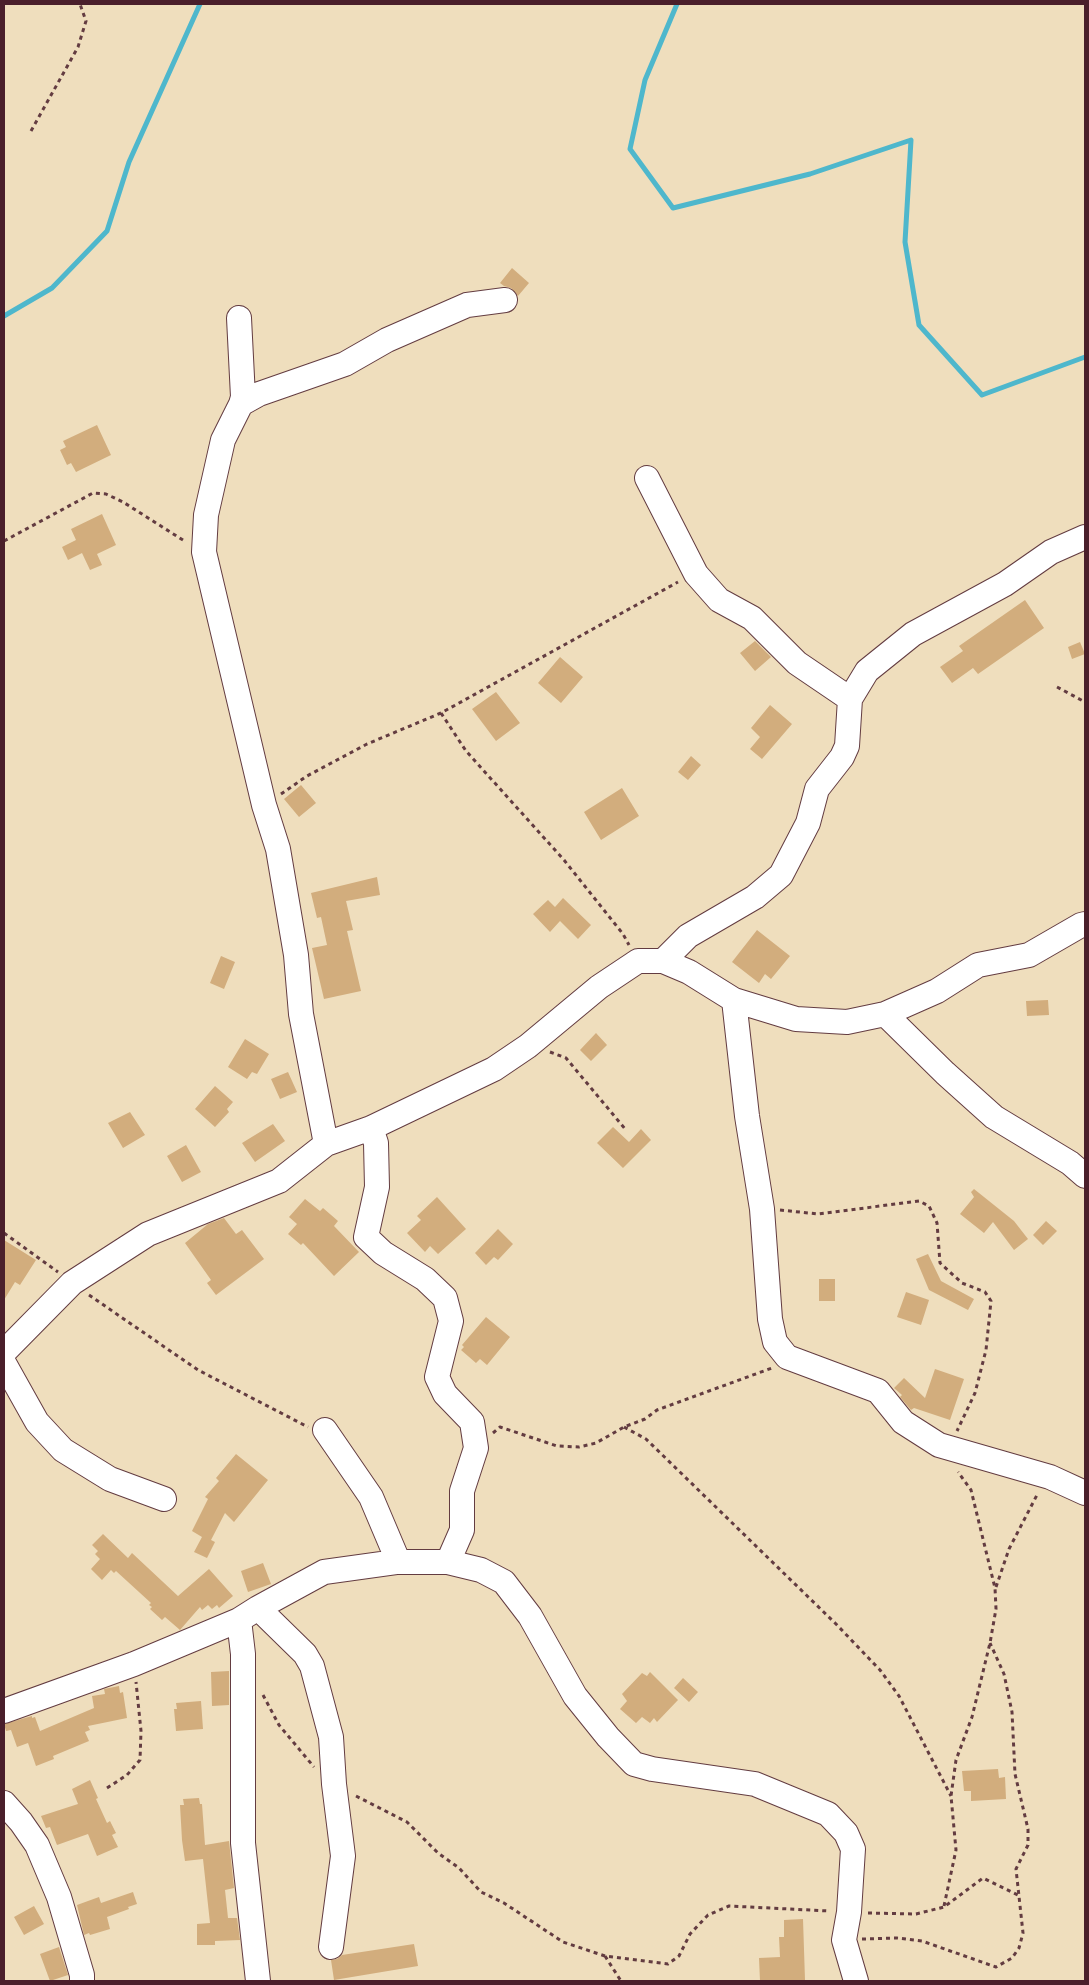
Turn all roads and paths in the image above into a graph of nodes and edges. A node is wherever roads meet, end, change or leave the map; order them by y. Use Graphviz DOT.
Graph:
graph roads {
  1 [pos="80,4"];
  2 [pos="31,131"];
  3 [pos="505,300"];
  4 [pos="239,318"];
  5 [pos="241,404"];
  6 [pos="647,478"];
  7 [pos="1085,537"];
  8 [pos="4,541"];
  9 [pos="204,552"];
  10 [pos="696,574"];
  11 [pos="1057,687"];
  12 [pos="850,698"];
  13 [pos="1085,702"];
  14 [pos="441,712"];
  15 [pos="264,805"];
  16 [pos="1085,924"];
  17 [pos="638,961"];
  18 [pos="663,961"];
  19 [pos="734,1000"];
  20 [pos="886,1014"];
  21 [pos="528,1046"];
  22 [pos="371,1128"];
  23 [pos="626,1130"];
  24 [pos="326,1144"];
  25 [pos="1085,1176"];
  26 [pos="762,1209"];
  27 [pos="4,1232"];
  28 [pos="72,1283"];
  29 [pos="4,1352"];
  30 [pos="787,1357"];
  31 [pos="4,1363"];
  32 [pos="624,1427"];
  33 [pos="325,1430"];
  34 [pos="945,1446"];
  35 [pos="476,1448"];
  36 [pos="1050,1478"];
  37 [pos="1085,1493"];
  38 [pos="164,1499"];
  39 [pos="396,1562"];
  40 [pos="448,1562"];
  41 [pos="995,1588"];
  42 [pos="248,1614"];
  43 [pos="990,1643"];
  44 [pos="134,1664"];
  45 [pos="263,1693"];
  46 [pos="4,1712"];
  47 [pos="334,1784"];
  48 [pos="107,1788"];
  49 [pos="951,1796"];
  50 [pos="4,1803"];
  51 [pos="1018,1895"];
  52 [pos="944,1907"];
  53 [pos="849,1912"];
  54 [pos="844,1940"];
  55 [pos="331,1947"];
  56 [pos="604,1956"];
  57 [pos="82,1981"];
  58 [pos="258,1981"];
  59 [pos="621,1981"];
  60 [pos="856,1981"];
  1 -- 2 [label="path"];
  3 -- 5 [label="street"];
  4 -- 5 [label="street"];
  5 -- 9 [label="street"];
  6 -- 10 [label="street"];
  7 -- 12 [label="street"];
  8 -- 9 [label="path"];
  9 -- 15 [label="street"];
  10 -- 12 [label="street"];
  10 -- 14 [label="path"];
  11 -- 13 [label="path"];
  12 -- 18 [label="street"];
  14 -- 15 [label="path"];
  14 -- 17 [label="path"];
  15 -- 24 [label="street"];
  16 -- 20 [label="street"];
  17 -- 18 [label="street"];
  17 -- 21 [label="street"];
  18 -- 19 [label="street"];
  19 -- 20 [label="street"];
  19 -- 26 [label="street"];
  20 -- 25 [label="street"];
  21 -- 22 [label="street"];
  21 -- 23 [label="path"];
  22 -- 24 [label="street"];
  22 -- 35 [label="street"];
  24 -- 28 [label="street"];
  26 -- 30 [label="street"];
  26 -- 34 [label="path"];
  27 -- 28 [label="path"];
  28 -- 29 [label="street"];
  28 -- 33 [label="path"];
  30 -- 32 [label="path"];
  30 -- 34 [label="street"];
  31 -- 38 [label="street"];
  32 -- 35 [label="path"];
  32 -- 49 [label="path"];
  33 -- 39 [label="street"];
  34 -- 36 [label="street"];
  34 -- 41 [label="path"];
  35 -- 40 [label="street"];
  36 -- 37 [label="street"];
  36 -- 41 [label="path"];
  39 -- 40 [label="street"];
  39 -- 42 [label="street"];
  40 -- 53 [label="street"];
  41 -- 43 [label="path"];
  42 -- 44 [label="street"];
  42 -- 47 [label="street"];
  42 -- 58 [label="street"];
  43 -- 49 [label="path"];
  43 -- 51 [label="path"];
  44 -- 46 [label="street"];
  44 -- 48 [label="path"];
  45 -- 47 [label="path"];
  47 -- 55 [label="street"];
  47 -- 56 [label="path"];
  49 -- 52 [label="path"];
  50 -- 57 [label="street"];
  51 -- 52 [label="path"];
  51 -- 54 [label="path"];
  52 -- 53 [label="path"];
  53 -- 54 [label="street"];
  53 -- 56 [label="path"];
  54 -- 60 [label="street"];
  56 -- 59 [label="path"];
}
